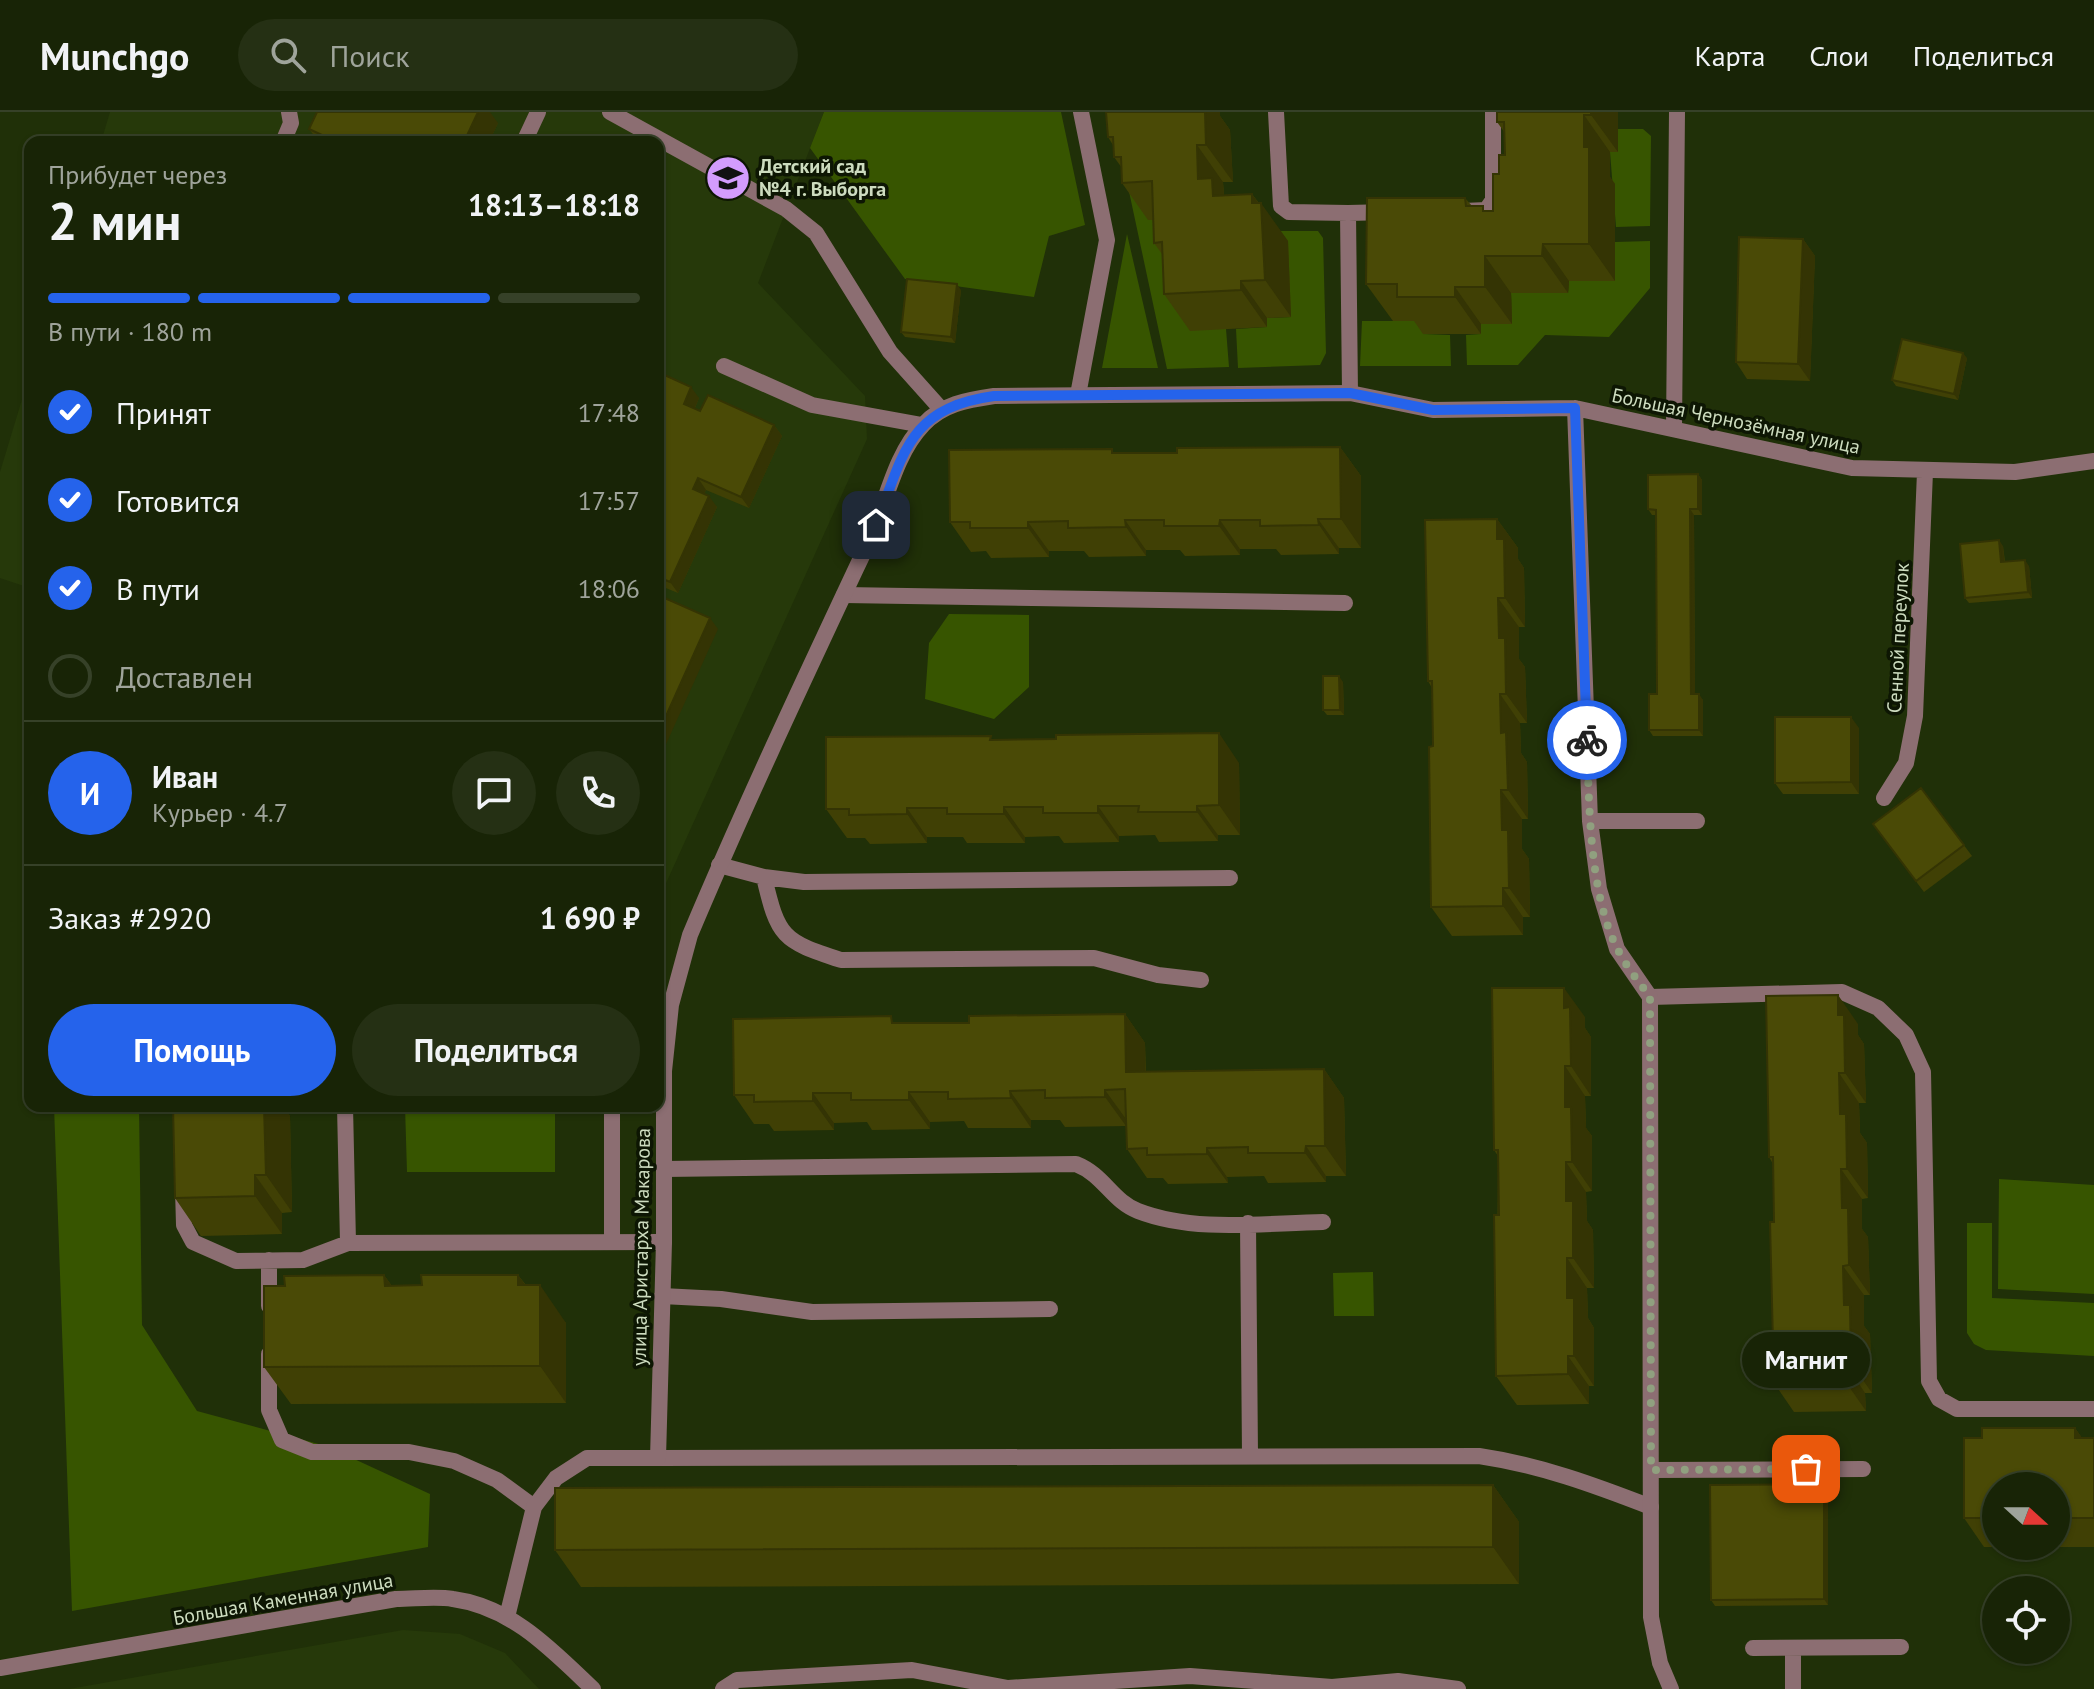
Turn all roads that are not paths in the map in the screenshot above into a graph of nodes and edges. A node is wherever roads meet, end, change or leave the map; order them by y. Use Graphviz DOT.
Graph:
graph roads {
  1 [pos="289,112"];
  2 [pos="538,112"];
  3 [pos="610,112"];
  4 [pos="1081,112"];
  5 [pos="1276,112"];
  6 [pos="1493,112"];
  7 [pos="1677,112"];
  8 [pos="286,136"];
  9 [pos="527,136"];
  10 [pos="654,136"];
  11 [pos="664,142"];
  12 [pos="1440,211"];
  13 [pos="1409,212"];
  14 [pos="1348,213"];
  15 [pos="724,366"];
  16 [pos="1350,393"];
  17 [pos="1078,395"];
  18 [pos="1575,408"];
  19 [pos="941,409"];
  20 [pos="922,425"];
  21 [pos="1674,429"];
  22 [pos="2094,461"];
  23 [pos="1925,472"];
  24 [pos="844,595"];
  25 [pos="1345,603"];
  26 [pos="1884,798"];
  27 [pos="1590,821"];
  28 [pos="1697,821"];
  29 [pos="719,865"];
  30 [pos="764,877"];
  31 [pos="1230,878"];
  32 [pos="1201,980"];
  33 [pos="1650,997"];
  34 [pos="345,1112"];
  35 [pos="612,1112"];
  36 [pos="182,1165"];
  37 [pos="664,1169"];
  38 [pos="1323,1222"];
  39 [pos="1248,1223"];
  40 [pos="612,1242"];
  41 [pos="664,1242"];
  42 [pos="348,1243"];
  43 [pos="269,1260"];
  44 [pos="662,1296"];
  45 [pos="1050,1309"];
  46 [pos="2094,1409"];
  47 [pos="1250,1456"];
  48 [pos="658,1458"];
  49 [pos="1863,1469"];
  50 [pos="1651,1470"];
  51 [pos="534,1507"];
  52 [pos="1651,1507"];
  53 [pos="507,1617"];
  54 [pos="1901,1647"];
  55 [pos="1753,1648"];
  56 [pos="1793,1648"];
  57 [pos="0,1668"];
  58 [pos="1008,1688"];
  59 [pos="1332,1688"];
  60 [pos="593,1689"];
  61 [pos="723,1689"];
  62 [pos="1458,1689"];
  63 [pos="1671,1689"];
  64 [pos="1793,1689"];
  1 -- 8 [label="street"];
  2 -- 9 [label="street"];
  3 -- 10 [label="street"];
  4 -- 17 [label="street"];
  5 -- 14 [label="street"];
  6 -- 12 [label="street"];
  7 -- 21 [label="street"];
  11 -- 19 [label="street"];
  13 -- 14 [label="street"];
  14 -- 16 [label="street"];
  15 -- 20 [label="street"];
  16 -- 17 [label="street, Большая Чернозёмная улица"];
  16 -- 18 [label="street, Большая Чернозёмная улица"];
  17 -- 19 [label="street, Большая Чернозёмная улица"];
  18 -- 21 [label="street, Большая Чернозёмная улица"];
  18 -- 27 [label="street"];
  19 -- 20 [label="street, улица Аристарха Макарова"];
  20 -- 24 [label="street, улица Аристарха Макарова"];
  21 -- 23 [label="street, Большая Чернозёмная улица"];
  22 -- 23 [label="street, Большая Чернозёмная улица"];
  23 -- 26 [label="street, Сенной переулок"];
  24 -- 25 [label="street"];
  24 -- 29 [label="street, улица Аристарха Макарова"];
  27 -- 28 [label="street"];
  27 -- 33 [label="street"];
  29 -- 30 [label="street"];
  29 -- 37 [label="street, улица Аристарха Макарова"];
  30 -- 31 [label="street"];
  30 -- 32 [label="street"];
  33 -- 46 [label="street"];
  33 -- 50 [label="street"];
  34 -- 42 [label="street"];
  35 -- 40 [label="street"];
  36 -- 43 [label="street"];
  37 -- 39 [label="street"];
  37 -- 41 [label="street, улица Аристарха Макарова"];
  38 -- 39 [label="street"];
  39 -- 47 [label="street"];
  40 -- 41 [label="street"];
  40 -- 42 [label="street"];
  41 -- 44 [label="street, улица Аристарха Макарова"];
  42 -- 43 [label="street"];
  43 -- 51 [label="street"];
  44 -- 45 [label="street"];
  44 -- 48 [label="street, улица Аристарха Макарова"];
  47 -- 48 [label="street"];
  47 -- 52 [label="street"];
  48 -- 51 [label="street"];
  49 -- 50 [label="street"];
  50 -- 52 [label="street"];
  51 -- 53 [label="street"];
  52 -- 63 [label="street"];
  53 -- 57 [label="street, Большая Каменная улица"];
  53 -- 60 [label="street, Большая Каменная улица"];
  54 -- 56 [label="street"];
  55 -- 56 [label="street"];
  56 -- 64 [label="street"];
  58 -- 59 [label="street"];
  58 -- 61 [label="street"];
  59 -- 62 [label="street"];
}
